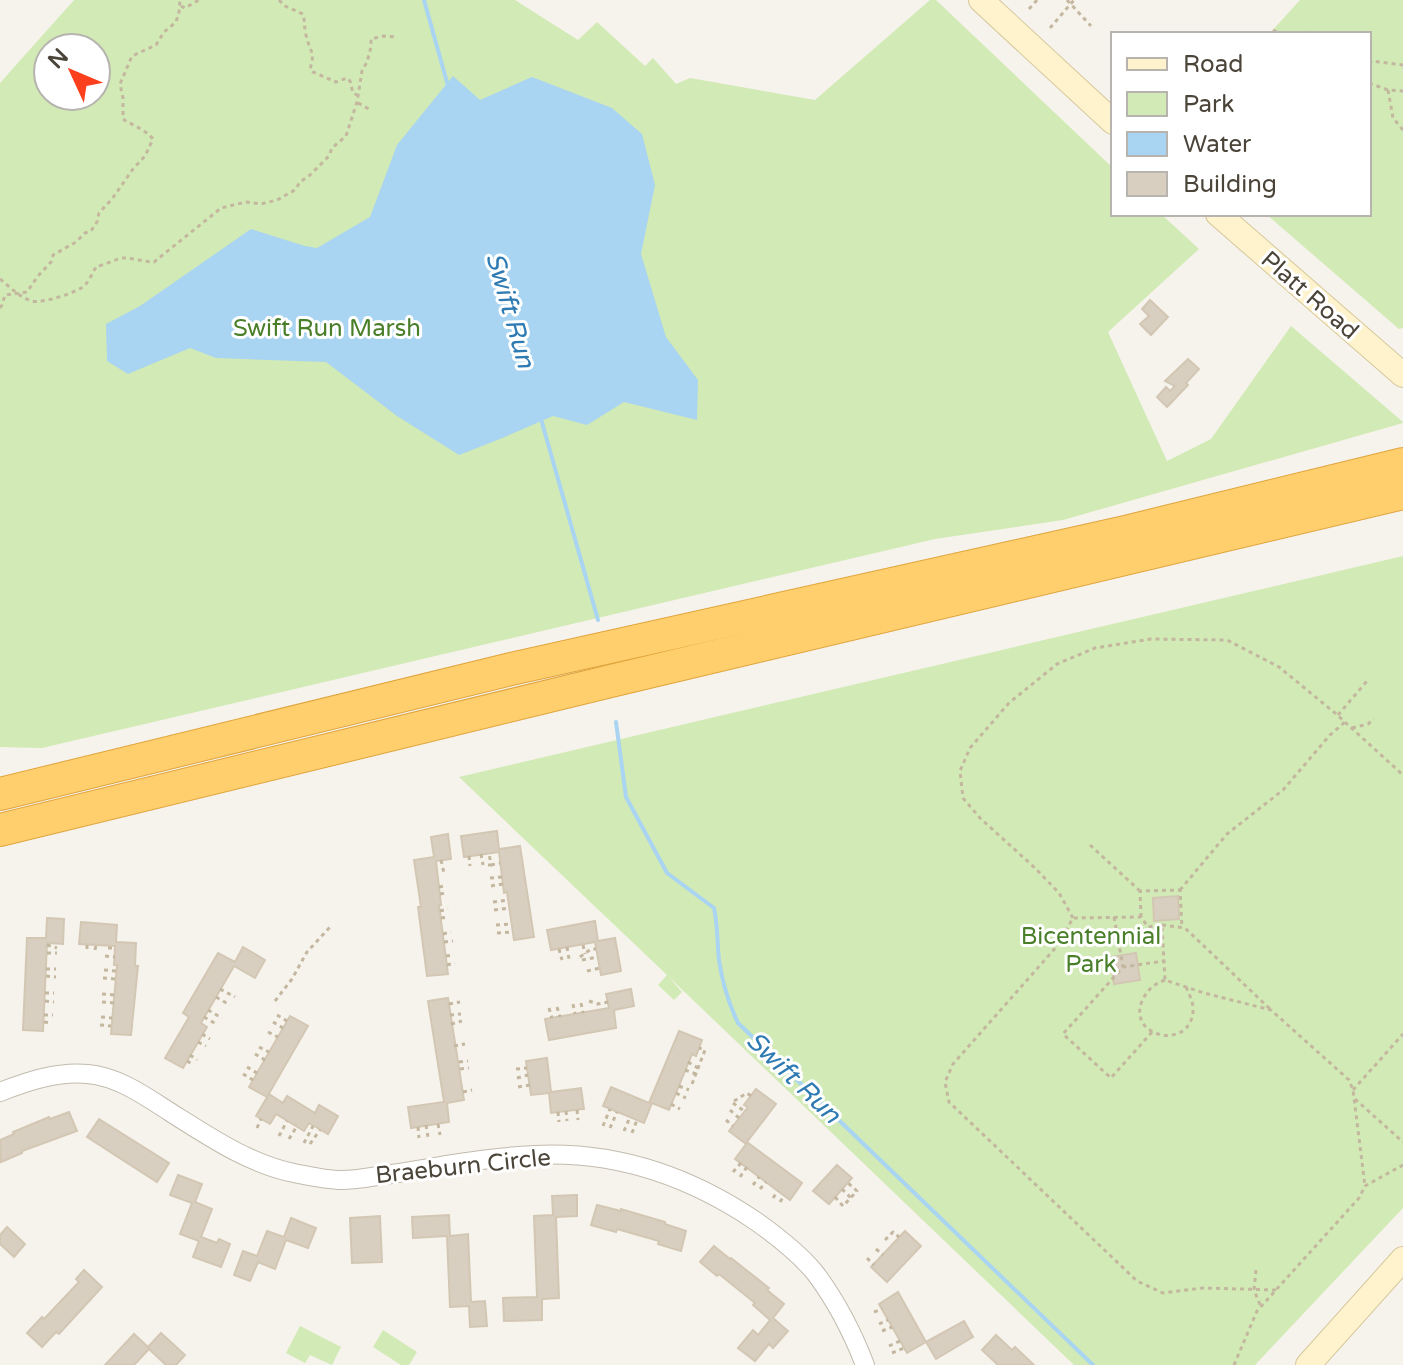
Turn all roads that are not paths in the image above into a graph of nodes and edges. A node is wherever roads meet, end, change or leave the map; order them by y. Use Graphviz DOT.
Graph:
graph roads {
  1 [pos="981,0"];
  2 [pos="1111,120"];
  3 [pos="1220,216"];
  4 [pos="1403,375"];
  5 [pos="1403,464"];
  6 [pos="1403,493"];
  7 [pos="0,794"];
  8 [pos="0,830"];
  9 [pos="0,1092"];
  10 [pos="1403,1259"];
  11 [pos="865,1365"];
  12 [pos="1308,1365"];
  1 -- 2 [label="main road"];
  3 -- 4 [label="main road, Platt Road"];
  5 -- 7 [label="highway"];
  6 -- 8 [label="highway"];
  9 -- 11 [label="street, Braeburn Circle"];
  10 -- 12 [label="main road"];
}
